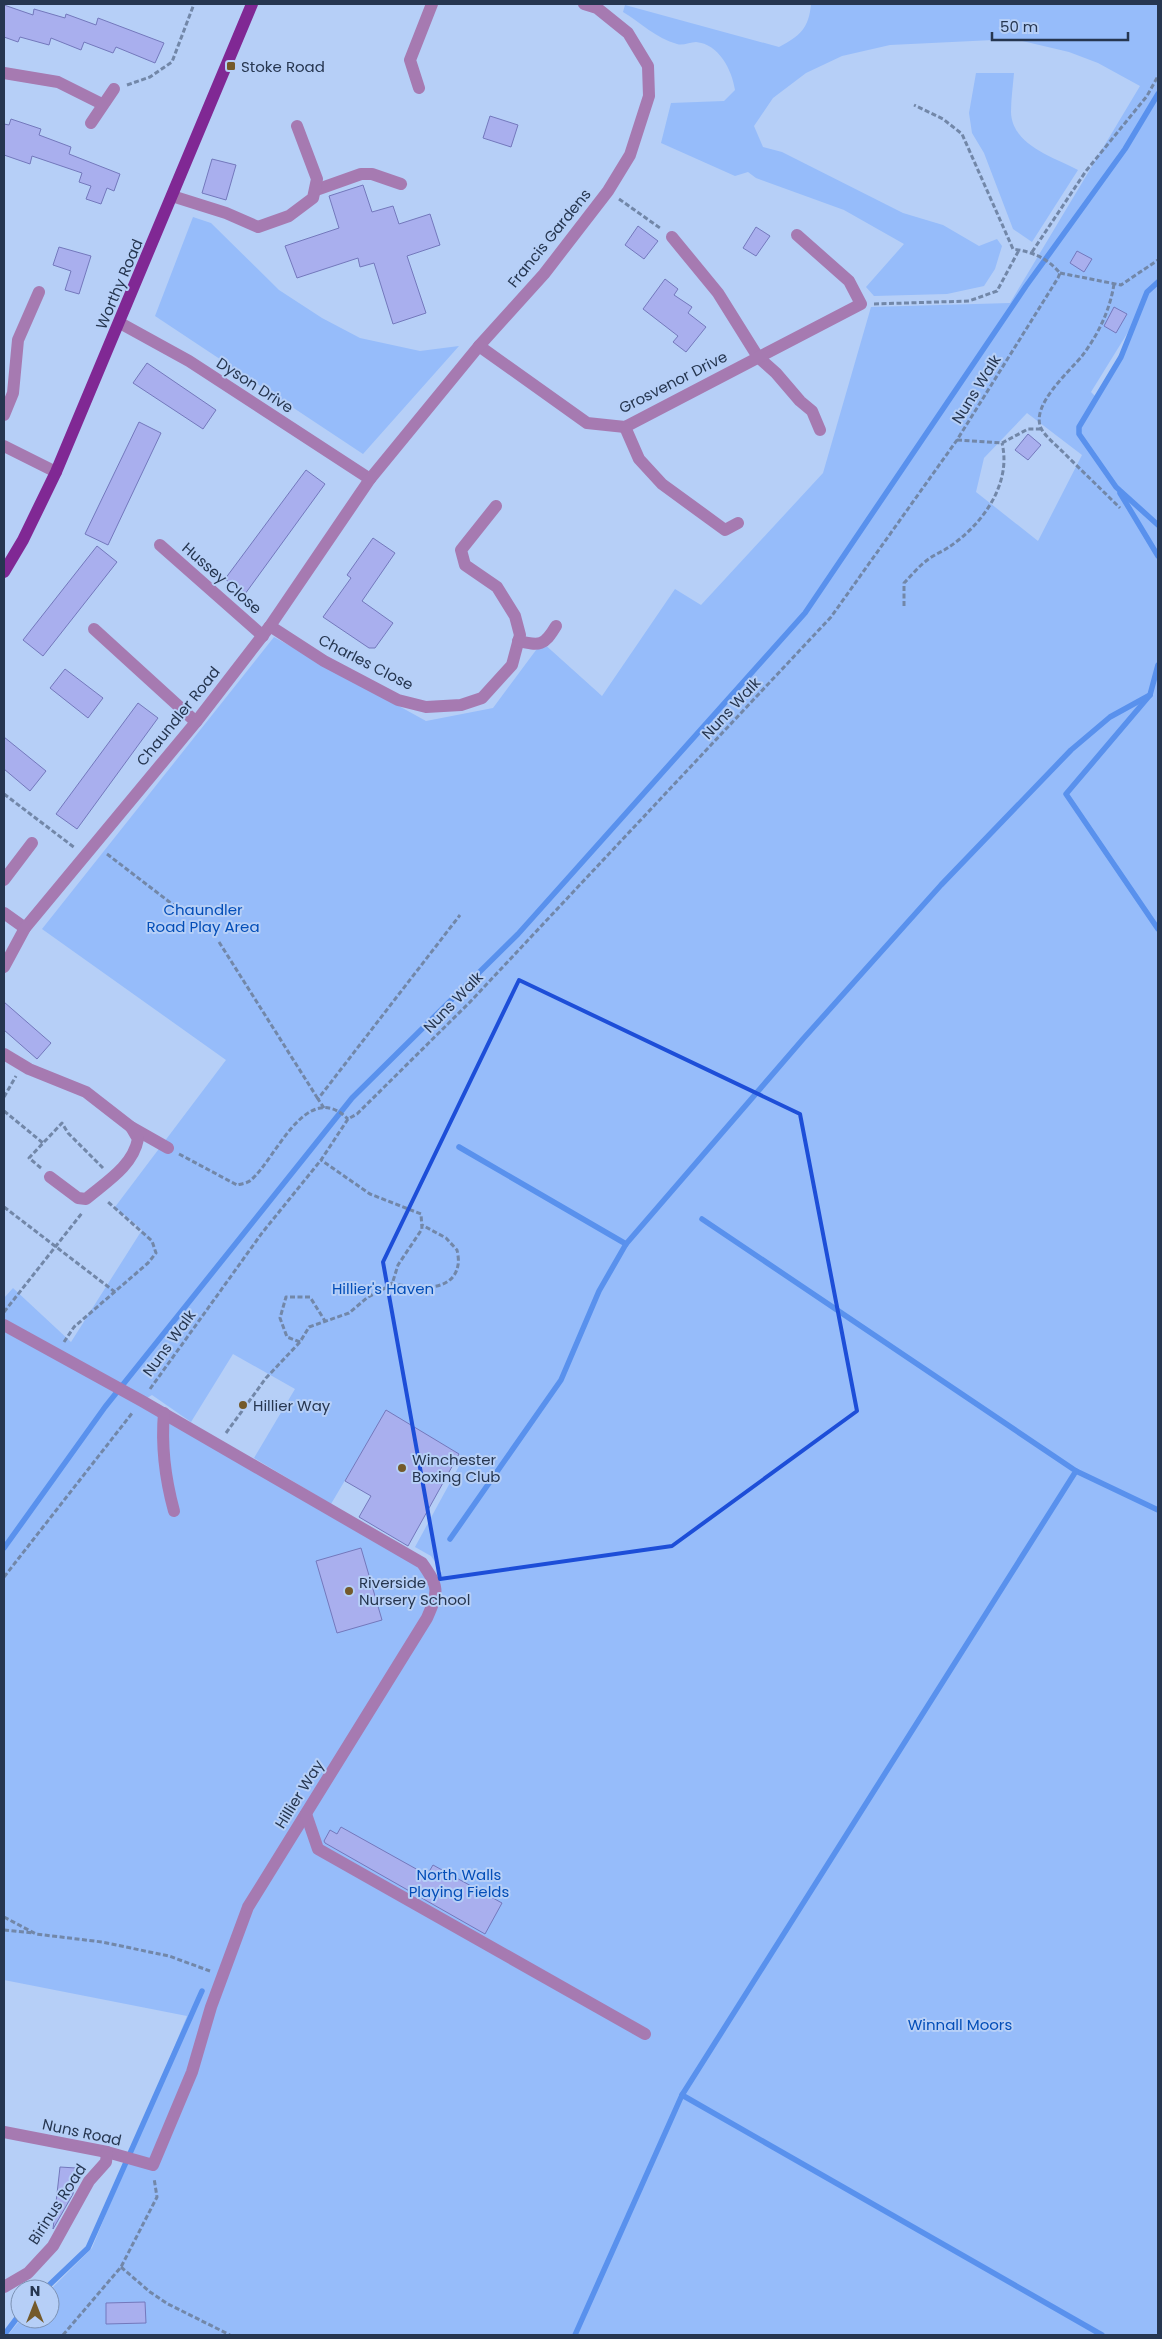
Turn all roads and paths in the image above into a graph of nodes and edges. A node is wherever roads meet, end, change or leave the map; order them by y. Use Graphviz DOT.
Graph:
graph roads {
  1 [pos="194,4"];
  2 [pos="252,4"];
  3 [pos="432,4"];
  4 [pos="584,4"];
  5 [pos="598,6"];
  6 [pos="4,74"];
  7 [pos="1158,76"];
  8 [pos="419,88"];
  9 [pos="114,89"];
  10 [pos="102,104"];
  11 [pos="914,105"];
  12 [pos="91,122"];
  13 [pos="297,126"];
  14 [pos="401,184"];
  15 [pos="316,190"];
  16 [pos="608,191"];
  17 [pos="172,196"];
  18 [pos="797,236"];
  19 [pos="672,237"];
  20 [pos="1019,250"];
  21 [pos="1032,252"];
  22 [pos="1158,260"];
  23 [pos="1060,273"];
  24 [pos="1114,284"];
  25 [pos="40,292"];
  26 [pos="861,304"];
  27 [pos="120,323"];
  28 [pos="479,346"];
  29 [pos="758,357"];
  30 [pos="4,415"];
  31 [pos="625,428"];
  32 [pos="1042,429"];
  33 [pos="820,430"];
  34 [pos="957,440"];
  35 [pos="1002,443"];
  36 [pos="4,446"];
  37 [pos="56,472"];
  38 [pos="370,479"];
  39 [pos="496,506"];
  40 [pos="1120,508"];
  41 [pos="738,522"];
  42 [pos="160,545"];
  43 [pos="4,572"];
  44 [pos="904,606"];
  45 [pos="556,626"];
  46 [pos="94,630"];
  47 [pos="266,631"];
  48 [pos="518,641"];
  49 [pos="196,722"];
  50 [pos="4,794"];
  51 [pos="32,843"];
  52 [pos="79,851"];
  53 [pos="107,854"];
  54 [pos="4,880"];
  55 [pos="176,906"];
  56 [pos="4,913"];
  57 [pos="460,915"];
  58 [pos="25,928"];
  59 [pos="219,942"];
  60 [pos="4,967"];
  61 [pos="4,1054"];
  62 [pos="22,1065"];
  63 [pos="4,1097"];
  64 [pos="318,1098"];
  65 [pos="324,1108"];
  66 [pos="4,1111"];
  67 [pos="348,1119"];
  68 [pos="131,1127"];
  69 [pos="43,1143"];
  70 [pos="168,1148"];
  71 [pos="321,1160"];
  72 [pos="50,1177"];
  73 [pos="112,1177"];
  74 [pos="90,1195"];
  75 [pos="4,1207"];
  76 [pos="422,1225"];
  77 [pos="56,1246"];
  78 [pos="391,1283"];
  79 [pos="115,1292"];
  80 [pos="4,1312"];
  81 [pos="325,1321"];
  82 [pos="4,1325"];
  83 [pos="300,1342"];
  84 [pos="57,1354"];
  85 [pos="142,1401"];
  86 [pos="164,1414"];
  87 [pos="218,1445"];
  88 [pos="174,1511"];
  89 [pos="4,1577"];
  90 [pos="306,1814"];
  91 [pos="4,1917"];
  92 [pos="4,1930"];
  93 [pos="36,1934"];
  94 [pos="222,1975"];
  95 [pos="645,2034"];
  96 [pos="4,2132"];
  97 [pos="113,2154"];
  98 [pos="153,2165"];
  99 [pos="121,2267"];
  100 [pos="4,2287"];
  101 [pos="64,2335"];
  102 [pos="230,2335"];
  1 -- 9 [label="path"];
  2 -- 17 [label="main road, Worthy Road"];
  3 -- 8 [label="street"];
  4 -- 5 [label="street, Francis Gardens"];
  5 -- 16 [label="street, Francis Gardens"];
  6 -- 10 [label="street"];
  7 -- 21 [label="path"];
  9 -- 10 [label="street"];
  10 -- 12 [label="street"];
  11 -- 20 [label="path"];
  13 -- 15 [label="street"];
  14 -- 15 [label="street"];
  15 -- 17 [label="street"];
  16 -- 19 [label="path"];
  16 -- 28 [label="street, Francis Gardens"];
  17 -- 27 [label="main road, Worthy Road"];
  18 -- 26 [label="street"];
  19 -- 29 [label="street"];
  20 -- 21 [label="path"];
  20 -- 26 [label="path"];
  21 -- 23 [label="path"];
  22 -- 24 [label="path"];
  23 -- 24 [label="path"];
  23 -- 34 [label="path, Nuns Walk"];
  24 -- 32 [label="path"];
  25 -- 30 [label="street"];
  26 -- 29 [label="street, Grosvenor Drive"];
  27 -- 37 [label="main road, Worthy Road"];
  27 -- 38 [label="street, Dyson Drive"];
  28 -- 31 [label="street, Grosvenor Drive"];
  28 -- 38 [label="street, Francis Gardens"];
  29 -- 31 [label="street, Grosvenor Drive"];
  29 -- 33 [label="street"];
  31 -- 41 [label="street"];
  32 -- 35 [label="path"];
  32 -- 40 [label="path"];
  34 -- 35 [label="path"];
  34 -- 67 [label="path, Nuns Walk"];
  35 -- 44 [label="path"];
  36 -- 37 [label="street"];
  37 -- 43 [label="main road, Worthy Road"];
  38 -- 47 [label="street, Chaundler Road"];
  39 -- 48 [label="street, Charles Close"];
  42 -- 47 [label="street, Hussey Close"];
  45 -- 48 [label="street"];
  46 -- 49 [label="street"];
  47 -- 48 [label="street, Charles Close"];
  47 -- 49 [label="street, Chaundler Road"];
  49 -- 58 [label="street, Chaundler Road"];
  50 -- 52 [label="path"];
  51 -- 54 [label="street"];
  53 -- 55 [label="path"];
  56 -- 58 [label="street"];
  57 -- 64 [label="path"];
  58 -- 60 [label="street, Chaundler Road"];
  59 -- 64 [label="path"];
  61 -- 62 [label="street"];
  62 -- 63 [label="path"];
  62 -- 68 [label="street"];
  64 -- 65 [label="path"];
  65 -- 67 [label="path"];
  65 -- 70 [label="path"];
  66 -- 69 [label="path"];
  67 -- 71 [label="path, Nuns Walk"];
  68 -- 70 [label="street"];
  68 -- 73 [label="street"];
  69 -- 72 [label="path"];
  69 -- 73 [label="path"];
  71 -- 76 [label="path"];
  71 -- 85 [label="path, Nuns Walk"];
  72 -- 74 [label="street"];
  73 -- 74 [label="street"];
  74 -- 77 [label="path"];
  74 -- 79 [label="path"];
  75 -- 77 [label="path"];
  76 -- 78 [label="path"];
  76 -- 78 [label="path"];
  77 -- 79 [label="path"];
  77 -- 80 [label="path"];
  78 -- 81 [label="path"];
  79 -- 84 [label="path"];
  81 -- 83 [label="path"];
  81 -- 83 [label="path"];
  82 -- 84 [label="street, Hillier Way"];
  83 -- 87 [label="path"];
  84 -- 85 [label="street, Hillier Way"];
  85 -- 86 [label="street, Hillier Way"];
  85 -- 89 [label="path, Nuns Walk"];
  86 -- 87 [label="street, Hillier Way"];
  86 -- 88 [label="street"];
  87 -- 90 [label="street, Hillier Way"];
  90 -- 94 [label="street, Hillier Way"];
  90 -- 95 [label="street"];
  91 -- 93 [label="path"];
  92 -- 93 [label="path"];
  93 -- 94 [label="path"];
  94 -- 98 [label="street, Hillier Way"];
  96 -- 97 [label="street, Nuns Road"];
  97 -- 98 [label="street, Nuns Road"];
  97 -- 100 [label="street, Birinus Road"];
  98 -- 99 [label="path"];
  99 -- 101 [label="path"];
  99 -- 102 [label="path"];
}
